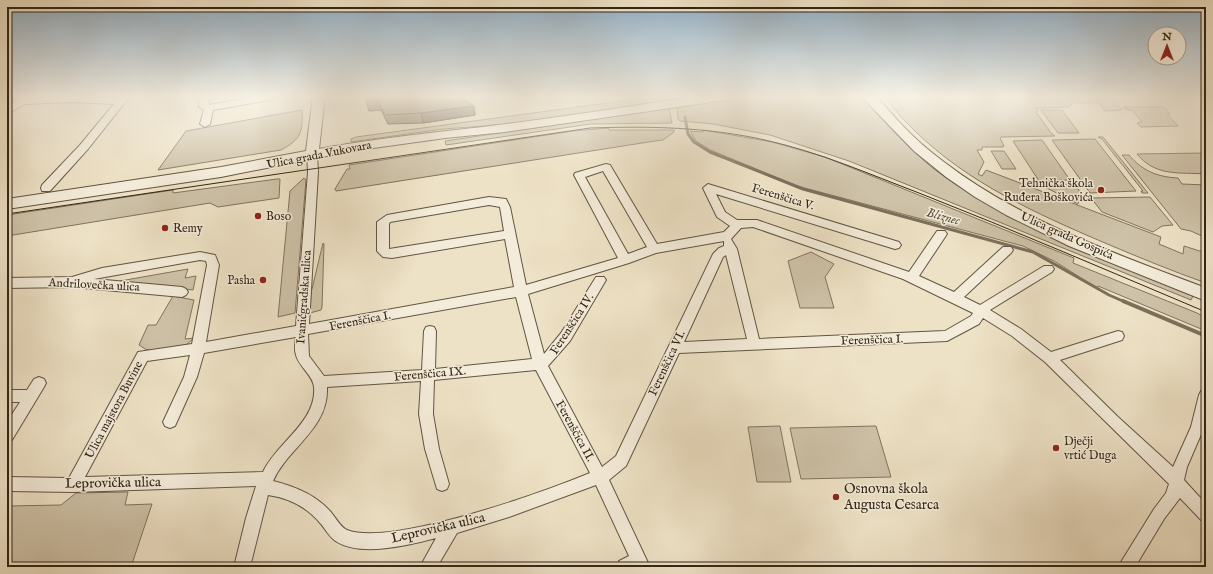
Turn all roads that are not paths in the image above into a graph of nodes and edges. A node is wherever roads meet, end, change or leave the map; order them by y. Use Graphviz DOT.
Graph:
graph roads {
  1 [pos="103,123"];
  2 [pos="316,123"];
  3 [pos="541,123"];
  4 [pos="893,123"];
  5 [pos="312,155"];
  6 [pos="46,188"];
  7 [pos="7,204"];
  8 [pos="736,225"];
  9 [pos="510,234"];
  10 [pos="941,234"];
  11 [pos="727,236"];
  12 [pos="895,245"];
  13 [pos="654,249"];
  14 [pos="731,249"];
  15 [pos="1007,250"];
  16 [pos="625,260"];
  17 [pos="1048,269"];
  18 [pos="911,278"];
  19 [pos="600,280"];
  20 [pos="72,282"];
  21 [pos="7,283"];
  22 [pos="521,291"];
  23 [pos="182,292"];
  24 [pos="1206,295"];
  25 [pos="956,298"];
  26 [pos="981,312"];
  27 [pos="301,332"];
  28 [pos="430,332"];
  29 [pos="1118,336"];
  30 [pos="754,343"];
  31 [pos="674,348"];
  32 [pos="198,349"];
  33 [pos="142,356"];
  34 [pos="1052,361"];
  35 [pos="540,364"];
  36 [pos="427,375"];
  37 [pos="320,382"];
  38 [pos="39,383"];
  39 [pos="1206,395"];
  40 [pos="7,396"];
  41 [pos="32,396"];
  42 [pos="170,422"];
  43 [pos="7,434"];
  44 [pos="600,476"];
  45 [pos="265,483"];
  46 [pos="7,484"];
  47 [pos="442,484"];
  48 [pos="1177,484"];
  49 [pos="73,485"];
  50 [pos="1206,515"];
  51 [pos="452,526"];
  52 [pos="635,565"];
  53 [pos="242,567"];
  54 [pos="428,567"];
  55 [pos="1126,567"];
  1 -- 6 [label="street"];
  2 -- 5 [label="street, Ivanićgradska ulica"];
  3 -- 5 [label="street, Ulica grada Vukovara"];
  4 -- 24 [label="street, Ulica grada Gospića"];
  5 -- 7 [label="street, Ulica grada Vukovara"];
  5 -- 27 [label="street, Ivanićgradska ulica"];
  8 -- 11 [label="street"];
  8 -- 12 [label="street, Ferenščica V."];
  8 -- 18 [label="street"];
  9 -- 9 [label="street"];
  9 -- 22 [label="street"];
  10 -- 18 [label="street"];
  11 -- 13 [label="street, Ferenščica I."];
  11 -- 14 [label="street"];
  13 -- 16 [label="street, Ferenščica I."];
  13 -- 16 [label="street"];
  14 -- 30 [label="street"];
  14 -- 31 [label="street, Ferenščica VI."];
  15 -- 25 [label="street"];
  16 -- 22 [label="street, Ferenščica I."];
  17 -- 26 [label="street, Ferenščica I."];
  18 -- 25 [label="street"];
  19 -- 35 [label="street, Ferenščica IV."];
  20 -- 21 [label="street, Andrilovečka ulica"];
  20 -- 23 [label="street, Andrilovečka ulica"];
  20 -- 32 [label="street"];
  22 -- 27 [label="street, Ferenščica I."];
  22 -- 35 [label="street, Ferenščica II."];
  25 -- 26 [label="street"];
  26 -- 30 [label="street, Ferenščica I."];
  26 -- 34 [label="street"];
  27 -- 32 [label="street, Ferenščica I."];
  27 -- 37 [label="street, Ivanićgradska ulica"];
  28 -- 36 [label="street"];
  29 -- 34 [label="street"];
  30 -- 31 [label="street, Ferenščica I."];
  31 -- 44 [label="street, Ferenščica VI."];
  32 -- 33 [label="street, Ferenščica I."];
  32 -- 42 [label="street"];
  33 -- 49 [label="street, Ulica majstora Buvine"];
  34 -- 48 [label="street"];
  35 -- 36 [label="street, Ferenščica IX."];
  35 -- 44 [label="street, Ferenščica II."];
  36 -- 37 [label="street, Ferenščica IX."];
  36 -- 47 [label="street"];
  37 -- 45 [label="street"];
  38 -- 41 [label="street"];
  39 -- 48 [label="street"];
  40 -- 41 [label="street"];
  41 -- 43 [label="street"];
  44 -- 51 [label="street, Leprovička ulica"];
  44 -- 52 [label="street, Ferenščica II."];
  45 -- 49 [label="street, Leprovička ulica"];
  45 -- 51 [label="street, Leprovička ulica"];
  45 -- 53 [label="street"];
  46 -- 49 [label="street, Leprovička ulica"];
  48 -- 50 [label="street"];
  48 -- 55 [label="street"];
  51 -- 54 [label="street"];
}
